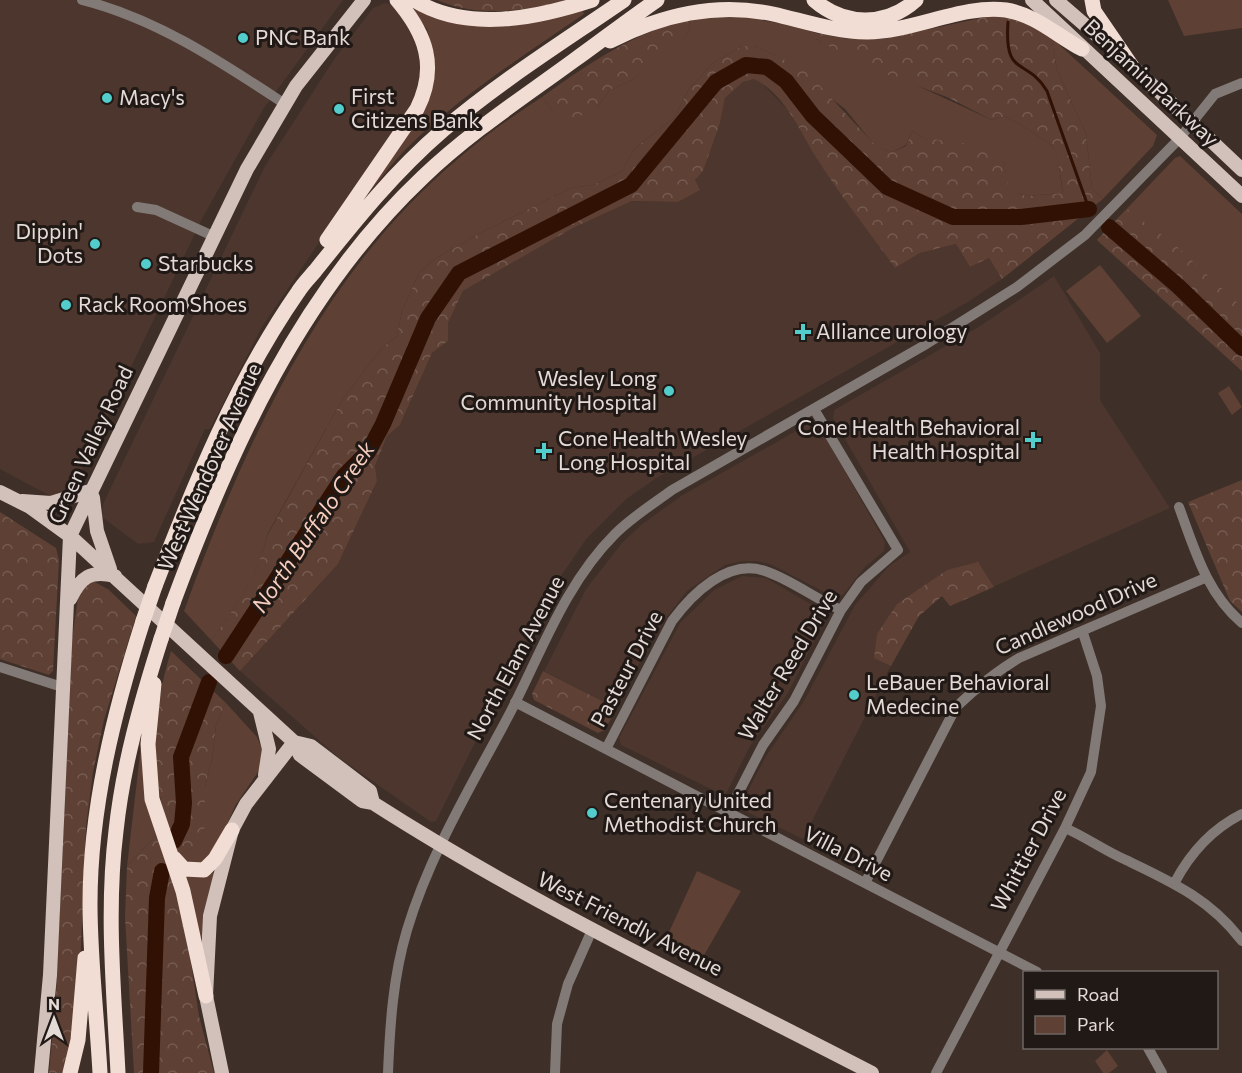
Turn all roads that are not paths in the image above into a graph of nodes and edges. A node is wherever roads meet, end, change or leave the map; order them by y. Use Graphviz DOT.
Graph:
graph roads {
  1 [pos="81,0"];
  2 [pos="364,0"];
  3 [pos="397,0"];
  4 [pos="414,0"];
  5 [pos="592,0"];
  6 [pos="624,0"];
  7 [pos="657,0"];
  8 [pos="814,0"];
  9 [pos="915,0"];
  10 [pos="1032,0"];
  11 [pos="1056,0"];
  12 [pos="1092,0"];
  13 [pos="1082,49"];
  14 [pos="573,61"];
  15 [pos="1131,65"];
  16 [pos="1242,83"];
  17 [pos="285,104"];
  18 [pos="1193,124"];
  19 [pos="1179,139"];
  20 [pos="1242,170"];
  21 [pos="1242,196"];
  22 [pos="137,207"];
  23 [pos="213,236"];
  24 [pos="298,290"];
  25 [pos="814,409"];
  26 [pos="90,491"];
  27 [pos="0,492"];
  28 [pos="16,500"];
  29 [pos="1179,507"];
  30 [pos="70,536"];
  31 [pos="113,575"];
  32 [pos="1205,578"];
  33 [pos="66,606"];
  34 [pos="841,610"];
  35 [pos="1242,623"];
  36 [pos="1083,633"];
  37 [pos="160,643"];
  38 [pos="0,668"];
  39 [pos="62,687"];
  40 [pos="515,702"];
  41 [pos="259,710"];
  42 [pos="294,742"];
  43 [pos="606,749"];
  44 [pos="264,780"];
  45 [pos="729,813"];
  46 [pos="1242,814"];
  47 [pos="1065,828"];
  48 [pos="232,830"];
  49 [pos="440,846"];
  50 [pos="172,856"];
  51 [pos="1175,882"];
  52 [pos="865,883"];
  53 [pos="90,904"];
  54 [pos="592,930"];
  55 [pos="1242,941"];
  56 [pos="998,952"];
  57 [pos="1035,971"];
  58 [pos="206,996"];
  59 [pos="1149,1049"];
  60 [pos="41,1073"];
  61 [pos="70,1073"];
  62 [pos="100,1073"];
  63 [pos="118,1073"];
  64 [pos="222,1073"];
  65 [pos="388,1073"];
  66 [pos="555,1073"];
  67 [pos="872,1073"];
  68 [pos="936,1073"];
  69 [pos="1162,1073"];
  1 -- 17 [label="street"];
  2 -- 17 [label="main road, Green Valley Road"];
  3 -- 24 [label="highway"];
  4 -- 5 [label="highway"];
  6 -- 24 [label="highway, West Wendover Avenue"];
  7 -- 14 [label="highway, West Wendover Avenue"];
  8 -- 9 [label="highway"];
  10 -- 13 [label="main road, Benjamin Parkway"];
  11 -- 15 [label="main road, Benjamin Parkway"];
  12 -- 15 [label="highway"];
  13 -- 14 [label="highway"];
  13 -- 19 [label="main road, Benjamin Parkway"];
  14 -- 37 [label="highway, West Wendover Avenue, bridge"];
  15 -- 18 [label="main road, Benjamin Parkway"];
  16 -- 18 [label="street, North Elam Avenue"];
  17 -- 23 [label="main road, Green Valley Road"];
  18 -- 19 [label="street, North Elam Avenue"];
  18 -- 20 [label="main road, Benjamin Parkway"];
  19 -- 21 [label="main road, Benjamin Parkway"];
  19 -- 25 [label="street, North Elam Avenue"];
  22 -- 23 [label="street"];
  23 -- 26 [label="main road, Green Valley Road"];
  24 -- 53 [label="highway, West Wendover Avenue, bridge"];
  25 -- 34 [label="street, Walter Reed Drive"];
  25 -- 40 [label="street, North Elam Avenue"];
  26 -- 28 [label="main road"];
  26 -- 30 [label="main road, Green Valley Road"];
  26 -- 31 [label="main road"];
  27 -- 28 [label="main road, West Friendly Avenue"];
  28 -- 30 [label="main road, West Friendly Avenue"];
  29 -- 32 [label="street"];
  30 -- 31 [label="main road, West Friendly Avenue"];
  30 -- 33 [label="main road, Green Valley Road"];
  31 -- 33 [label="main road"];
  31 -- 41 [label="main road, West Friendly Avenue"];
  32 -- 35 [label="street"];
  32 -- 36 [label="street, Candlewood Drive"];
  33 -- 39 [label="main road, Green Valley Road"];
  34 -- 43 [label="street, Pasteur Drive"];
  34 -- 45 [label="street, Walter Reed Drive"];
  36 -- 47 [label="street, Whittier Drive"];
  36 -- 52 [label="street, Candlewood Drive"];
  37 -- 50 [label="highway"];
  37 -- 63 [label="highway, West Wendover Avenue"];
  38 -- 39 [label="street"];
  39 -- 60 [label="main road, Green Valley Road"];
  40 -- 43 [label="street, Villa Drive"];
  40 -- 49 [label="street, North Elam Avenue"];
  41 -- 42 [label="main road, West Friendly Avenue"];
  41 -- 44 [label="main road"];
  42 -- 44 [label="main road"];
  42 -- 49 [label="main road, West Friendly Avenue"];
  43 -- 45 [label="street, Villa Drive"];
  44 -- 48 [label="main road"];
  45 -- 52 [label="street, Villa Drive"];
  46 -- 51 [label="street"];
  47 -- 51 [label="street"];
  47 -- 56 [label="street, Whittier Drive"];
  48 -- 50 [label="highway"];
  48 -- 58 [label="main road"];
  49 -- 54 [label="main road, West Friendly Avenue"];
  49 -- 65 [label="street, North Elam Avenue"];
  50 -- 58 [label="highway"];
  51 -- 55 [label="street"];
  52 -- 56 [label="street, Villa Drive"];
  53 -- 61 [label="highway"];
  53 -- 62 [label="highway, West Wendover Avenue"];
  54 -- 66 [label="street"];
  54 -- 67 [label="main road, West Friendly Avenue"];
  56 -- 57 [label="street, Villa Drive"];
  56 -- 68 [label="street, Whittier Drive"];
  58 -- 64 [label="main road"];
  59 -- 69 [label="street"];
}
